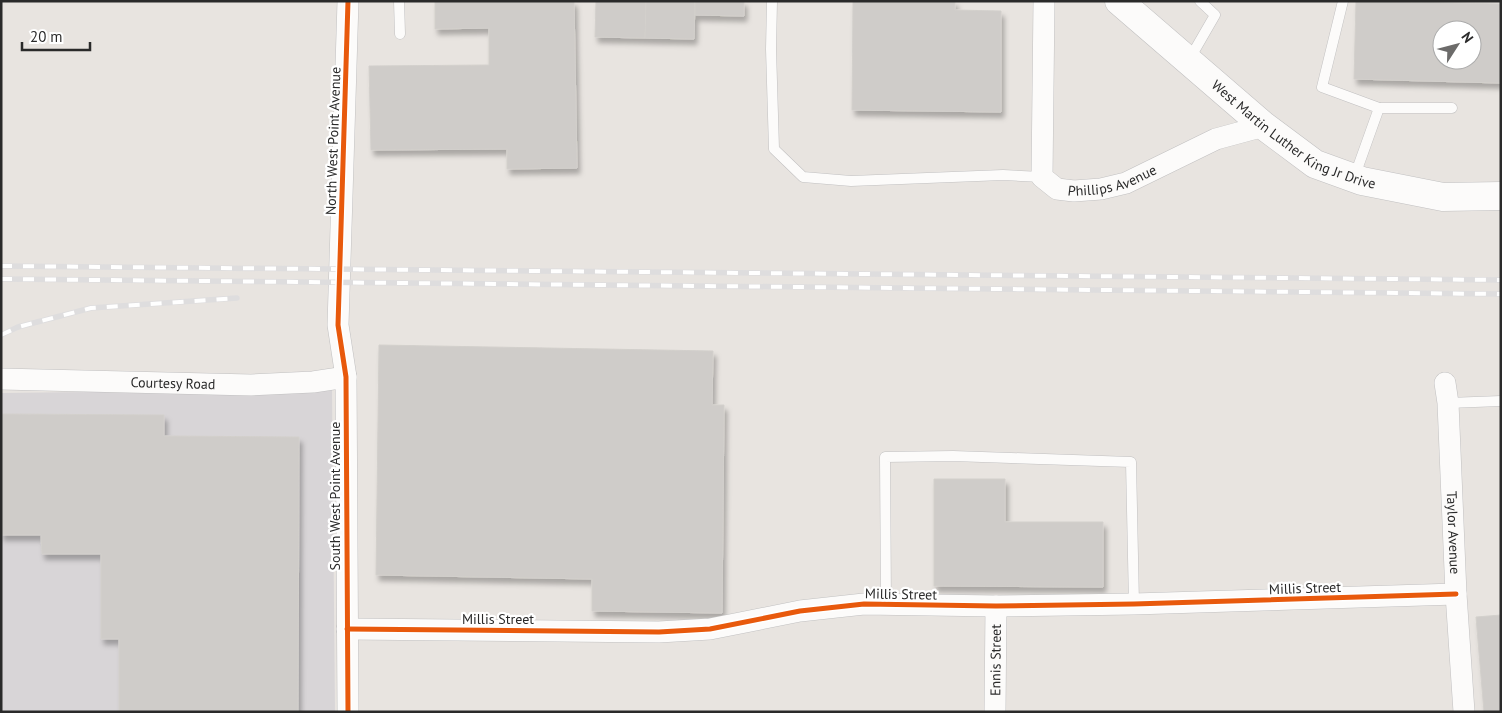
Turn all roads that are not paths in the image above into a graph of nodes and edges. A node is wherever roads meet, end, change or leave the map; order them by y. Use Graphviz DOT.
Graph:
graph roads {
  1 [pos="348,1"];
  2 [pos="399,1"];
  3 [pos="772,1"];
  4 [pos="1044,1"];
  5 [pos="1119,1"];
  6 [pos="1200,1"];
  7 [pos="1343,1"];
  8 [pos="400,34"];
  9 [pos="1188,61"];
  10 [pos="1379,108"];
  11 [pos="1452,108"];
  12 [pos="1264,126"];
  13 [pos="1042,178"];
  14 [pos="1354,178"];
  15 [pos="1501,196"];
  16 [pos="340,282"];
  17 [pos="346,377"];
  18 [pos="1,379"];
  19 [pos="1446,393"];
  20 [pos="1501,402"];
  21 [pos="1456,594"];
  22 [pos="886,604"];
  23 [pos="1134,604"];
  24 [pos="996,606"];
  25 [pos="348,629"];
  26 [pos="348,712"];
  27 [pos="995,712"];
  28 [pos="1464,712"];
  1 -- 16 [label="street, North West Point Avenue"];
  2 -- 8 [label="lane"];
  3 -- 13 [label="lane"];
  4 -- 13 [label="street"];
  5 -- 9 [label="main road, West Martin Luther King Jr Drive"];
  6 -- 9 [label="lane"];
  7 -- 10 [label="lane"];
  9 -- 12 [label="main road, West Martin Luther King Jr Drive"];
  10 -- 11 [label="lane"];
  10 -- 14 [label="lane"];
  12 -- 13 [label="street, Phillips Avenue"];
  12 -- 14 [label="main road, West Martin Luther King Jr Drive"];
  14 -- 15 [label="main road, West Martin Luther King Jr Drive"];
  16 -- 17 [label="street, South West Point Avenue"];
  17 -- 18 [label="street, Courtesy Road"];
  17 -- 25 [label="street, South West Point Avenue"];
  19 -- 20 [label="lane"];
  19 -- 21 [label="street, Taylor Avenue"];
  21 -- 23 [label="street, Millis Street"];
  21 -- 28 [label="street, Taylor Avenue"];
  22 -- 23 [label="lane"];
  22 -- 24 [label="street, Millis Street"];
  22 -- 25 [label="street, Millis Street"];
  23 -- 24 [label="street, Millis Street"];
  24 -- 27 [label="street, Ennis Street"];
  25 -- 26 [label="street, South West Point Avenue"];
}
